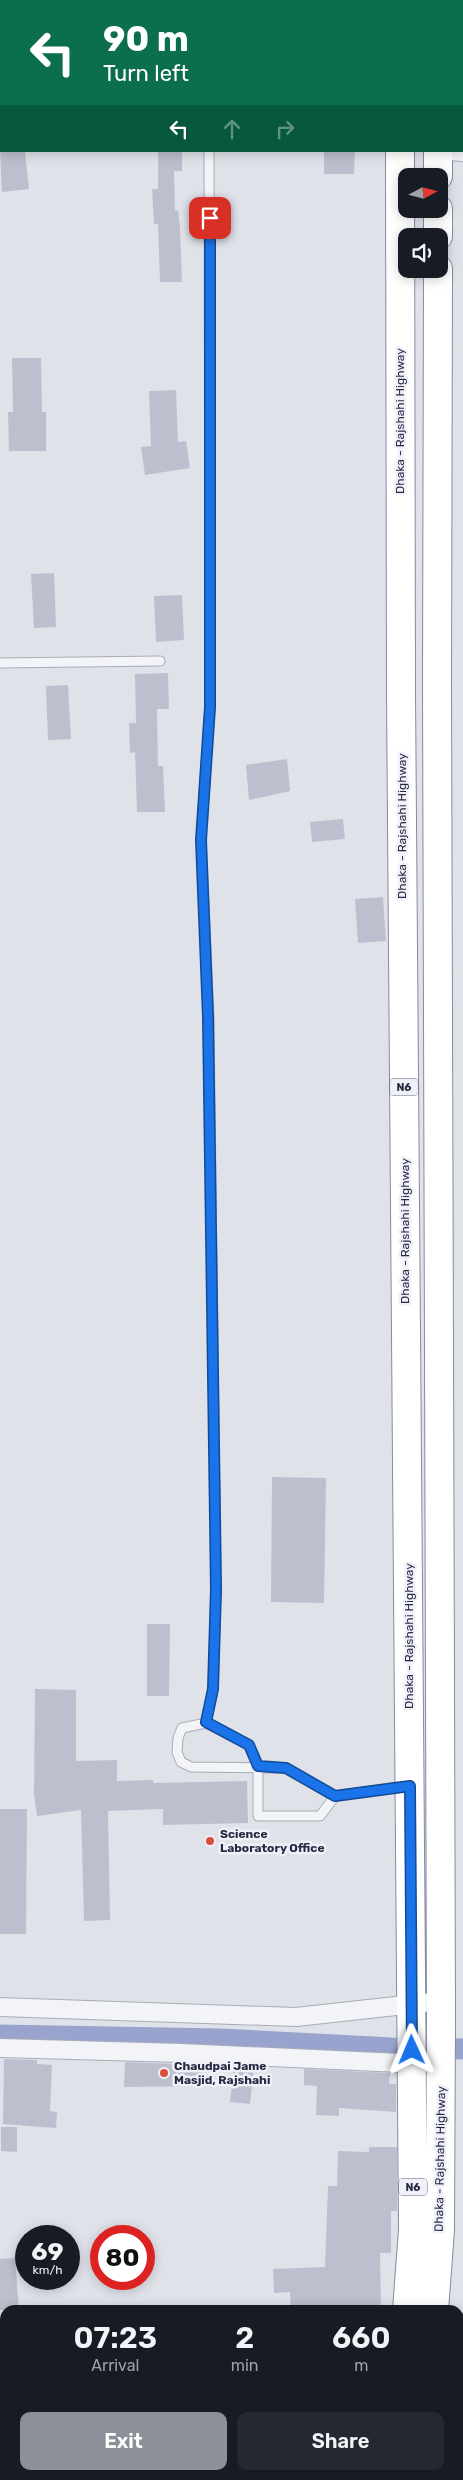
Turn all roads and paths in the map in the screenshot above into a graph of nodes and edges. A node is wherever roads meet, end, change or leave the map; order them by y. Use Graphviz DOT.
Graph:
graph roads {
  1 [pos="209,152"];
  2 [pos="400,152"];
  3 [pos="438,152"];
  4 [pos="438,168"];
  5 [pos="438,278"];
  6 [pos="160,661"];
  7 [pos="0,663"];
  8 [pos="206,1722"];
  9 [pos="258,1766"];
  10 [pos="410,1786"];
  11 [pos="335,1796"];
  12 [pos="0,2007"];
  13 [pos="441,2010"];
  14 [pos="411,2014"];
  15 [pos="0,2048"];
  16 [pos="412,2063"];
  17 [pos="441,2066"];
  18 [pos="407,2305"];
  19 [pos="434,2305"];
  1 -- 8 [label="lane"];
  2 -- 10 [label="highway, Dhaka - Rajshahi Highway / N6"];
  3 -- 4 [label="highway"];
  5 -- 13 [label="highway, Dhaka - Rajshahi Highway / N6"];
  6 -- 7 [label="lane"];
  8 -- 9 [label="lane"];
  8 -- 9 [label="lane"];
  9 -- 11 [label="lane"];
  9 -- 11 [label="lane"];
  10 -- 11 [label="lane"];
  10 -- 14 [label="highway, Dhaka - Rajshahi Highway / N6"];
  12 -- 14 [label="street"];
  13 -- 14 [label="street"];
  13 -- 17 [label="highway, Dhaka - Rajshahi Highway / N6"];
  14 -- 16 [label="highway, Dhaka - Rajshahi Highway / N6"];
  15 -- 16 [label="street"];
  16 -- 17 [label="street"];
  16 -- 18 [label="highway, Dhaka - Rajshahi Highway / N6"];
  17 -- 19 [label="highway, Dhaka - Rajshahi Highway / N6"];
}
